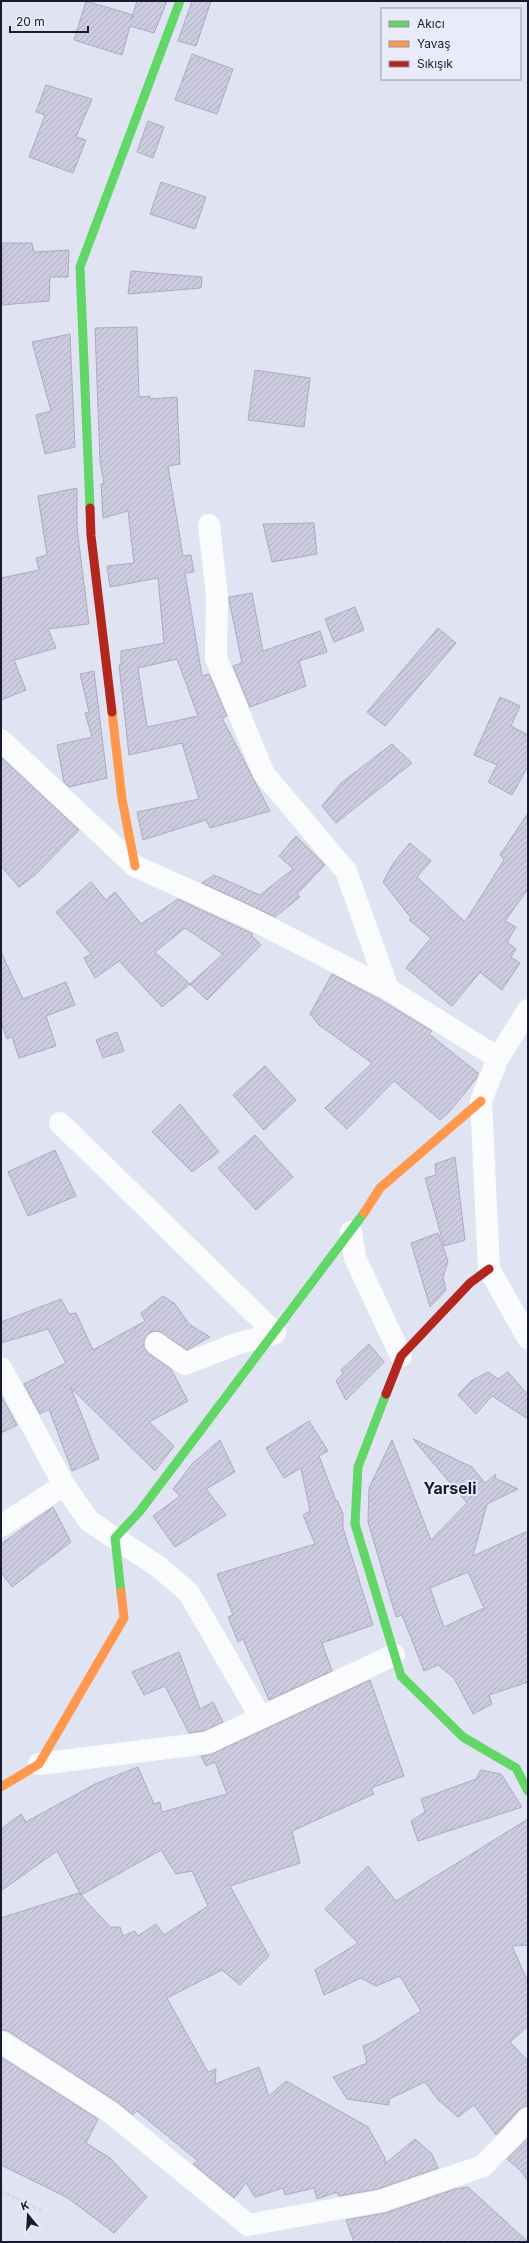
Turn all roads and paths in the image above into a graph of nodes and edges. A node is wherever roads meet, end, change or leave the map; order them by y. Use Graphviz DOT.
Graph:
graph roads {
  1 [pos="180,1"];
  2 [pos="209,525"];
  3 [pos="1,740"];
  4 [pos="135,866"];
  5 [pos="388,989"];
  6 [pos="528,1010"];
  7 [pos="498,1058"];
  8 [pos="481,1101"];
  9 [pos="60,1123"];
  10 [pos="351,1232"];
  11 [pos="489,1269"];
  12 [pos="275,1333"];
  13 [pos="528,1338"];
  14 [pos="156,1343"];
  15 [pos="401,1356"];
  16 [pos="1,1368"];
  17 [pos="64,1485"];
  18 [pos="1,1526"];
  19 [pos="115,1538"];
  20 [pos="394,1655"];
  21 [pos="260,1718"];
  22 [pos="39,1764"];
  23 [pos="1,1787"];
  24 [pos="528,1791"];
  25 [pos="1,2042"];
  26 [pos="528,2118"];
  27 [pos="1,2191"];
  28 [pos="44,2212"];
  1 -- 4 [label="street"];
  2 -- 5 [label="street"];
  3 -- 4 [label="street"];
  4 -- 5 [label="street"];
  5 -- 7 [label="street"];
  6 -- 7 [label="street"];
  7 -- 8 [label="street"];
  8 -- 10 [label="street"];
  8 -- 11 [label="street"];
  9 -- 12 [label="street"];
  10 -- 12 [label="street"];
  10 -- 15 [label="street"];
  11 -- 13 [label="street"];
  11 -- 15 [label="street"];
  12 -- 14 [label="street"];
  12 -- 19 [label="street"];
  15 -- 20 [label="street"];
  16 -- 17 [label="street"];
  17 -- 18 [label="street"];
  17 -- 19 [label="street"];
  19 -- 21 [label="street"];
  19 -- 22 [label="street"];
  20 -- 21 [label="street"];
  20 -- 24 [label="street"];
  21 -- 22 [label="street"];
  22 -- 23 [label="street"];
  25 -- 26 [label="street"];
  27 -- 28 [label="path"];
}
